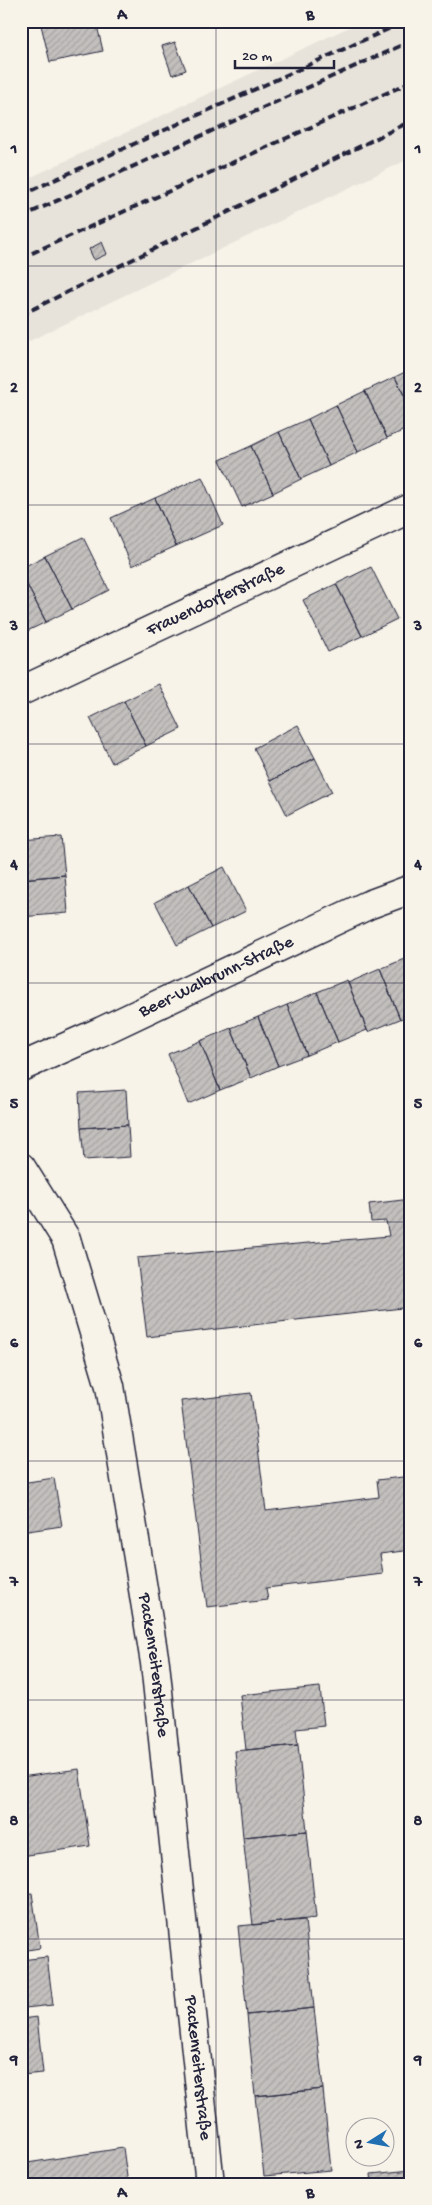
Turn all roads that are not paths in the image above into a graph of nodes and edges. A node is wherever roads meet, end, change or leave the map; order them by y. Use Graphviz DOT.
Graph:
graph roads {
  1 [pos="411,508"];
  2 [pos="21,691"];
  3 [pos="411,889"];
  4 [pos="21,1067"];
  5 [pos="21,1167"];
  6 [pos="210,2184"];
  1 -- 2 [label="street, Frauendorferstraße"];
  3 -- 4 [label="street, Beer-Walbrunn-Straße"];
  5 -- 6 [label="street, Packenreiterstraße"];
}
